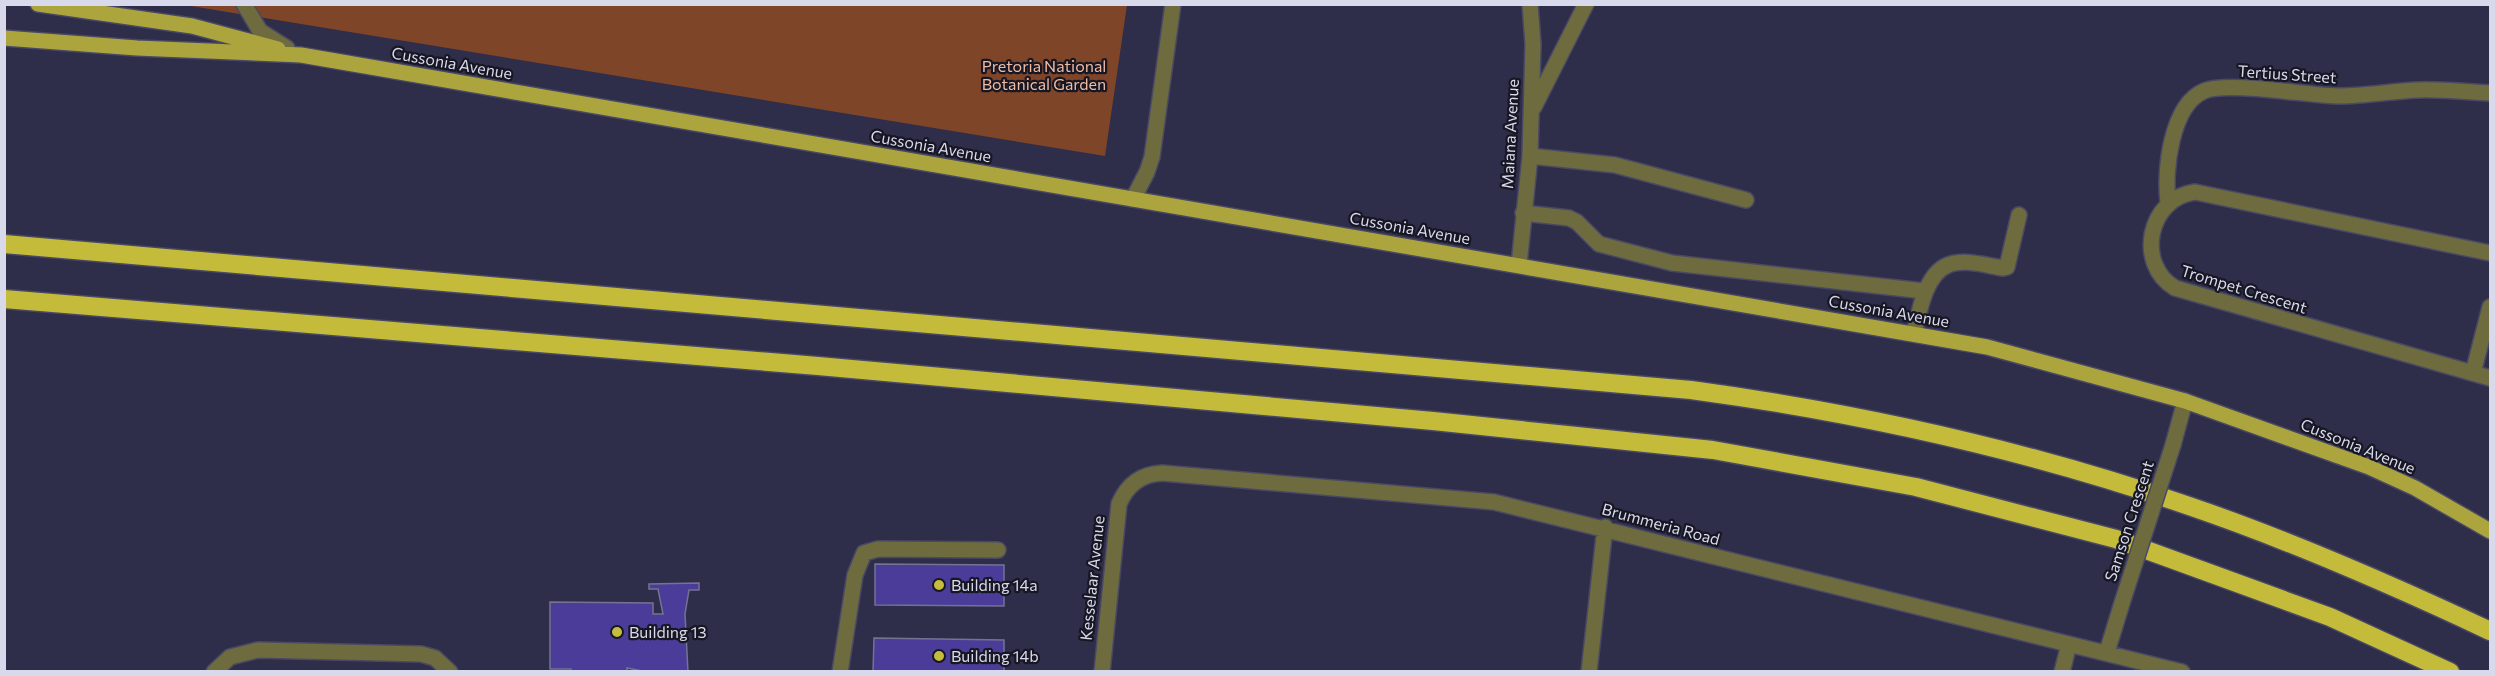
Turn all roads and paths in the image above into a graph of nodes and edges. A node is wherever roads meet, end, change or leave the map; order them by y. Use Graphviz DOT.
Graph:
graph roads {
  1 [pos="38,4"];
  2 [pos="244,4"];
  3 [pos="1173,4"];
  4 [pos="1530,4"];
  5 [pos="1587,4"];
  6 [pos="4,38"];
  7 [pos="298,55"];
  8 [pos="2490,93"];
  9 [pos="1531,112"];
  10 [pos="1530,156"];
  11 [pos="1133,199"];
  12 [pos="1746,200"];
  13 [pos="2168,202"];
  14 [pos="1523,213"];
  15 [pos="2019,214"];
  16 [pos="4,244"];
  17 [pos="2490,253"];
  18 [pos="1519,265"];
  19 [pos="1924,291"];
  20 [pos="4,299"];
  21 [pos="2490,308"];
  22 [pos="1914,334"];
  23 [pos="2472,374"];
  24 [pos="2490,378"];
  25 [pos="2185,401"];
  26 [pos="1126,490"];
  27 [pos="1605,527"];
  28 [pos="2490,531"];
  29 [pos="998,550"];
  30 [pos="2490,631"];
  31 [pos="2069,644"];
  32 [pos="2107,652"];
  33 [pos="214,672"];
  34 [pos="450,672"];
  35 [pos="840,672"];
  36 [pos="1102,672"];
  37 [pos="1589,672"];
  38 [pos="2062,672"];
  39 [pos="2182,672"];
  40 [pos="2450,672"];
  1 -- 7 [label="main road, Cussonia Avenue"];
  2 -- 7 [label="street"];
  3 -- 11 [label="street"];
  4 -- 9 [label="street, Maiana Avenue"];
  5 -- 9 [label="street"];
  6 -- 7 [label="main road, Cussonia Avenue"];
  7 -- 11 [label="main road, Cussonia Avenue"];
  8 -- 13 [label="street, Tertius Street"];
  9 -- 10 [label="street, Maiana Avenue"];
  10 -- 12 [label="street"];
  10 -- 14 [label="street, Maiana Avenue"];
  11 -- 18 [label="main road, Cussonia Avenue"];
  13 -- 17 [label="street"];
  13 -- 23 [label="street, Trompet Crescent"];
  14 -- 18 [label="street, Maiana Avenue"];
  14 -- 19 [label="street"];
  15 -- 19 [label="street"];
  16 -- 30 [label="highway"];
  18 -- 22 [label="main road, Cussonia Avenue"];
  19 -- 22 [label="street"];
  20 -- 40 [label="highway"];
  21 -- 23 [label="street"];
  22 -- 25 [label="main road, Cussonia Avenue"];
  23 -- 24 [label="street, Trompet Crescent"];
  25 -- 28 [label="main road, Cussonia Avenue"];
  25 -- 32 [label="street, Samson Crescent, bridge"];
  26 -- 27 [label="street, Brummeria Road"];
  26 -- 36 [label="street, Kesselaar Avenue"];
  27 -- 31 [label="street, Brummeria Road"];
  27 -- 37 [label="street"];
  29 -- 35 [label="street"];
  31 -- 32 [label="street, Brummeria Road"];
  31 -- 38 [label="street"];
  32 -- 39 [label="street, Brummeria Road"];
  33 -- 34 [label="street"];
}
